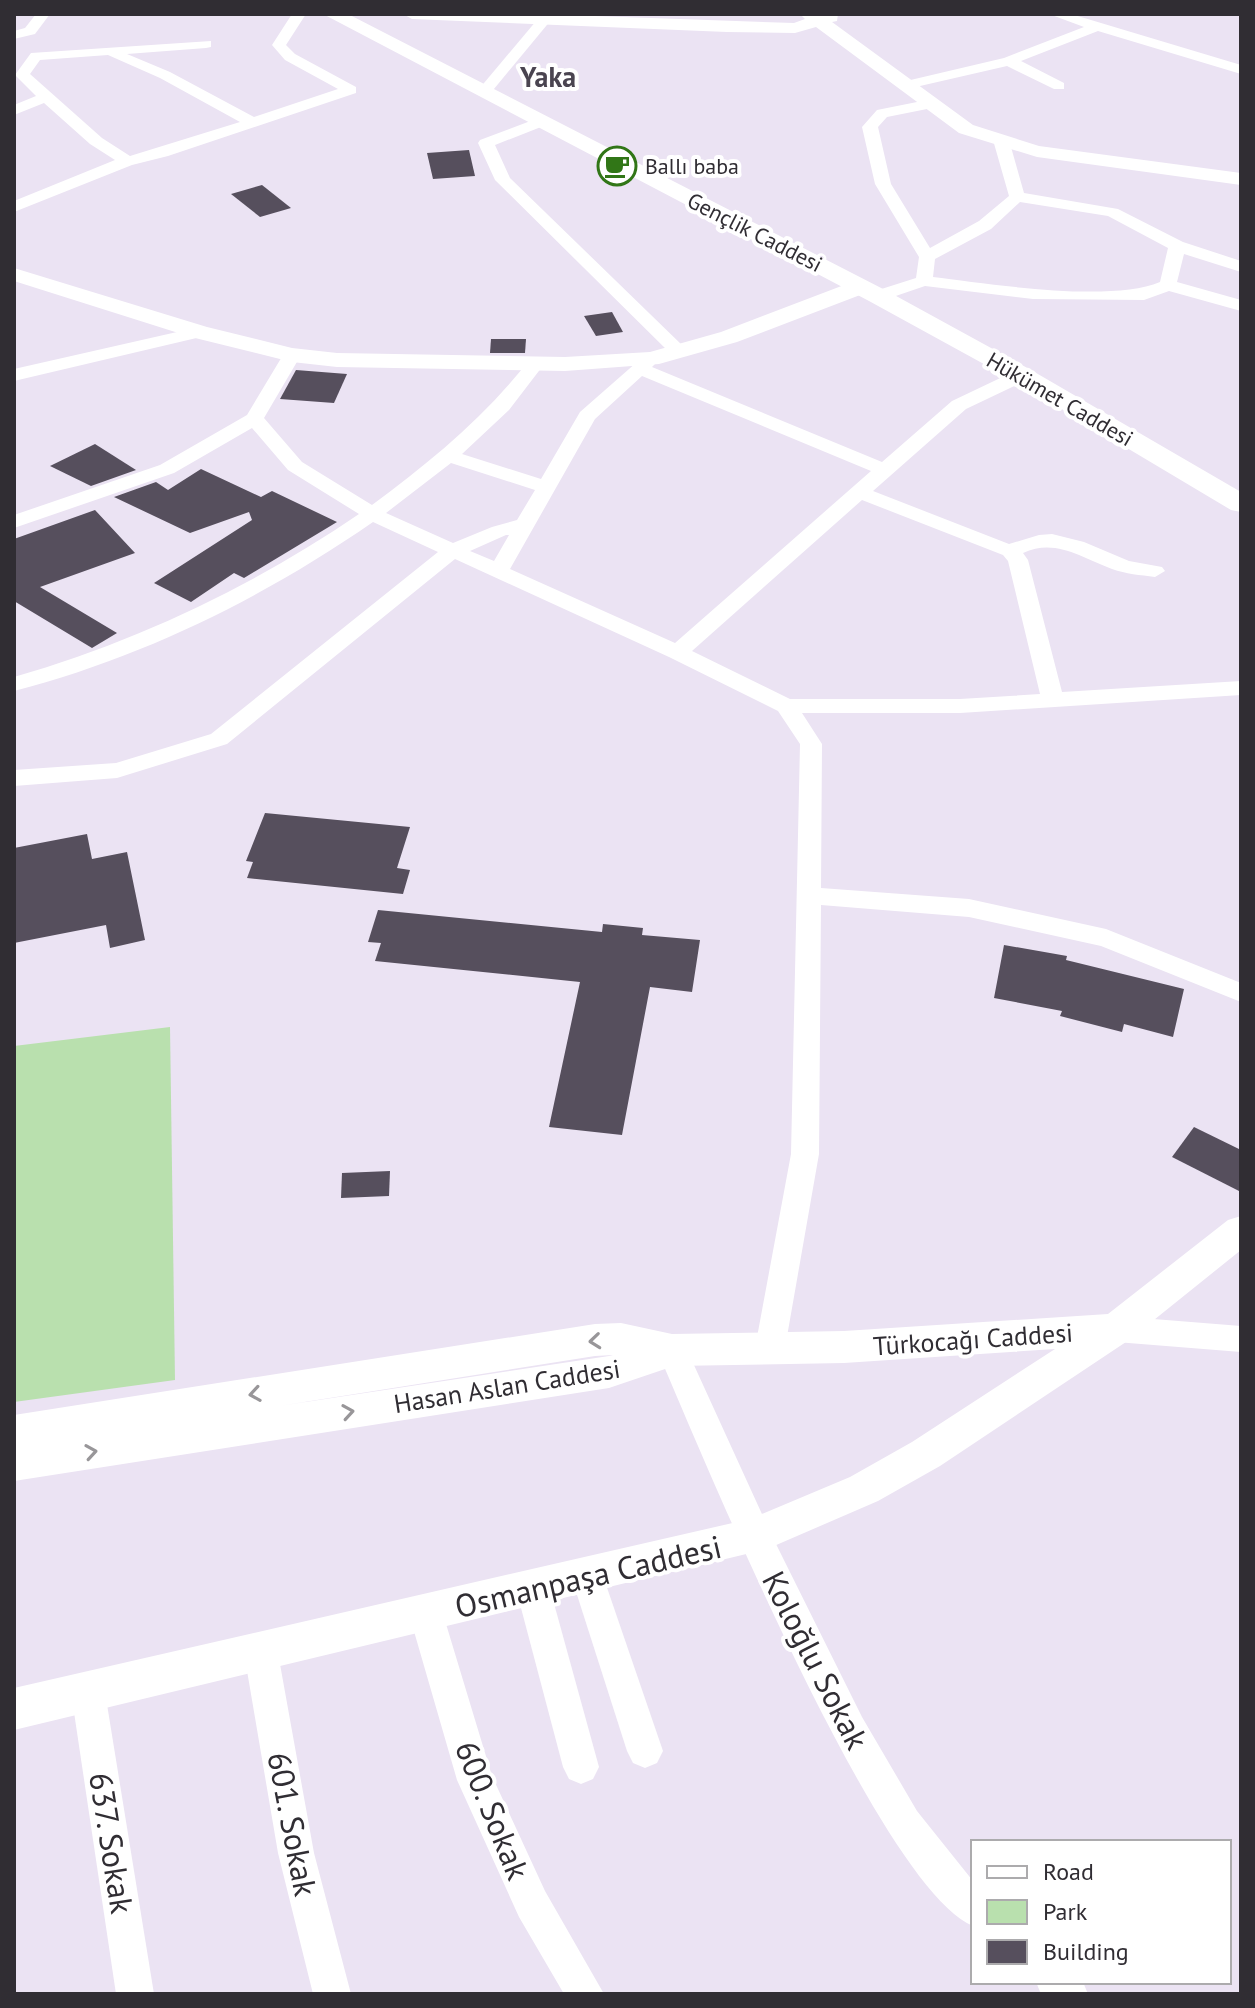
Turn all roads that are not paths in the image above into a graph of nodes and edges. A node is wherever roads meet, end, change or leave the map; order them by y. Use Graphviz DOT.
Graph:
graph roads {
  1 [pos="43,14"];
  2 [pos="299,14"];
  3 [pos="333,14"];
  4 [pos="412,14"];
  5 [pos="840,14"];
  6 [pos="1056,14"];
  7 [pos="548,17"];
  8 [pos="813,18"];
  9 [pos="1096,27"];
  10 [pos="14,35"];
  11 [pos="111,52"];
  12 [pos="1009,61"];
  13 [pos="173,67"];
  14 [pos="1241,70"];
  15 [pos="907,85"];
  16 [pos="1059,86"];
  17 [pos="484,92"];
  18 [pos="48,96"];
  19 [pos="932,104"];
  20 [pos="14,110"];
  21 [pos="250,121"];
  22 [pos="541,122"];
  23 [pos="1001,140"];
  24 [pos="127,161"];
  25 [pos="1241,179"];
  26 [pos="1017,197"];
  27 [pos="15,205"];
  28 [pos="1241,245"];
  29 [pos="1177,246"];
  30 [pos="1209,255"];
  31 [pos="927,257"];
  32 [pos="1241,267"];
  33 [pos="14,274"];
  34 [pos="924,281"];
  35 [pos="1168,285"];
  36 [pos="869,292"];
  37 [pos="1241,306"];
  38 [pos="199,332"];
  39 [pos="678,351"];
  40 [pos="292,355"];
  41 [pos="536,363"];
  42 [pos="646,364"];
  43 [pos="1022,375"];
  44 [pos="18,379"];
  45 [pos="254,419"];
  46 [pos="447,456"];
  47 [pos="885,470"];
  48 [pos="545,487"];
  49 [pos="859,492"];
  50 [pos="14,502"];
  51 [pos="1241,504"];
  52 [pos="41,512"];
  53 [pos="374,515"];
  54 [pos="14,522"];
  55 [pos="523,525"];
  56 [pos="452,551"];
  57 [pos="1010,551"];
  58 [pos="1155,571"];
  59 [pos="498,572"];
  60 [pos="677,652"];
  61 [pos="14,684"];
  62 [pos="1241,688"];
  63 [pos="1053,701"];
  64 [pos="786,706"];
  65 [pos="14,778"];
  66 [pos="809,896"];
  67 [pos="1241,993"];
  68 [pos="1241,1230"];
  69 [pos="1116,1329"];
  70 [pos="1241,1339"];
  71 [pos="770,1348"];
  72 [pos="672,1350"];
  73 [pos="14,1432"];
  74 [pos="14,1464"];
  75 [pos="753,1536"];
  76 [pos="587,1576"];
  77 [pos="533,1589"];
  78 [pos="426,1614"];
  79 [pos="261,1653"];
  80 [pos="88,1692"];
  81 [pos="14,1709"];
  82 [pos="645,1751"];
  83 [pos="581,1767"];
  84 [pos="971,1906"];
  85 [pos="135,1994"];
  86 [pos="332,1994"];
  87 [pos="585,1994"];
  1 -- 10 [label="street"];
  2 -- 21 [label="street"];
  3 -- 17 [label="main road, Gençlik Caddesi"];
  4 -- 7 [label="street"];
  5 -- 8 [label="street"];
  6 -- 9 [label="street"];
  7 -- 8 [label="street"];
  7 -- 17 [label="street"];
  8 -- 15 [label="street"];
  9 -- 12 [label="street"];
  9 -- 14 [label="street"];
  11 -- 13 [label="street"];
  11 -- 13 [label="street"];
  11 -- 18 [label="street"];
  12 -- 15 [label="street"];
  12 -- 16 [label="street"];
  13 -- 21 [label="street"];
  15 -- 19 [label="street"];
  17 -- 22 [label="main road, Gençlik Caddesi"];
  18 -- 20 [label="street"];
  18 -- 24 [label="street"];
  19 -- 23 [label="street"];
  19 -- 31 [label="street"];
  21 -- 24 [label="street"];
  22 -- 36 [label="main road, Gençlik Caddesi"];
  22 -- 39 [label="street"];
  23 -- 25 [label="street"];
  23 -- 26 [label="street"];
  24 -- 27 [label="street"];
  26 -- 29 [label="street"];
  26 -- 31 [label="street"];
  28 -- 30 [label="street"];
  29 -- 30 [label="street"];
  29 -- 35 [label="street"];
  30 -- 32 [label="street"];
  31 -- 34 [label="street"];
  33 -- 38 [label="street"];
  34 -- 35 [label="street"];
  34 -- 36 [label="street"];
  35 -- 37 [label="street"];
  36 -- 39 [label="street"];
  36 -- 43 [label="main road, Hükümet Caddesi"];
  38 -- 40 [label="street"];
  38 -- 44 [label="street"];
  39 -- 42 [label="street"];
  40 -- 41 [label="street"];
  40 -- 45 [label="street"];
  41 -- 42 [label="street"];
  41 -- 46 [label="street"];
  42 -- 47 [label="street"];
  42 -- 48 [label="street"];
  43 -- 47 [label="street"];
  43 -- 51 [label="main road, Hükümet Caddesi"];
  45 -- 52 [label="street"];
  45 -- 53 [label="street"];
  46 -- 48 [label="street"];
  46 -- 53 [label="street"];
  47 -- 49 [label="street"];
  48 -- 55 [label="street"];
  49 -- 57 [label="street"];
  49 -- 60 [label="street"];
  50 -- 52 [label="street"];
  52 -- 54 [label="street"];
  53 -- 56 [label="street"];
  53 -- 61 [label="street"];
  55 -- 56 [label="street"];
  55 -- 59 [label="street"];
  56 -- 59 [label="street"];
  56 -- 65 [label="street"];
  57 -- 58 [label="street"];
  57 -- 63 [label="street"];
  59 -- 60 [label="street"];
  60 -- 64 [label="street"];
  62 -- 63 [label="street"];
  63 -- 64 [label="street"];
  64 -- 66 [label="street"];
  66 -- 67 [label="street"];
  66 -- 71 [label="street"];
  68 -- 69 [label="street"];
  69 -- 70 [label="street"];
  69 -- 71 [label="street, Türkocağı Caddesi"];
  69 -- 75 [label="street, Osmanpaşa Caddesi"];
  71 -- 72 [label="street, Türkocağı Caddesi"];
  72 -- 73 [label="street, Hasan Aslan Caddesi, one-way"];
  74 -- 72 [label="street, Hasan Aslan Caddesi, one-way"];
  72 -- 75 [label="street, Koloğlu Sokak"];
  75 -- 76 [label="street, Osmanpaşa Caddesi"];
  75 -- 84 [label="street, Koloğlu Sokak"];
  76 -- 77 [label="street, Osmanpaşa Caddesi"];
  76 -- 82 [label="street"];
  77 -- 78 [label="street, Osmanpaşa Caddesi"];
  77 -- 83 [label="street"];
  78 -- 79 [label="street, Osmanpaşa Caddesi"];
  78 -- 87 [label="street, 600. Sokak"];
  79 -- 80 [label="street, Osmanpaşa Caddesi"];
  79 -- 86 [label="street, 601. Sokak"];
  80 -- 81 [label="street, Osmanpaşa Caddesi"];
  80 -- 85 [label="street, 637. Sokak"];
}
